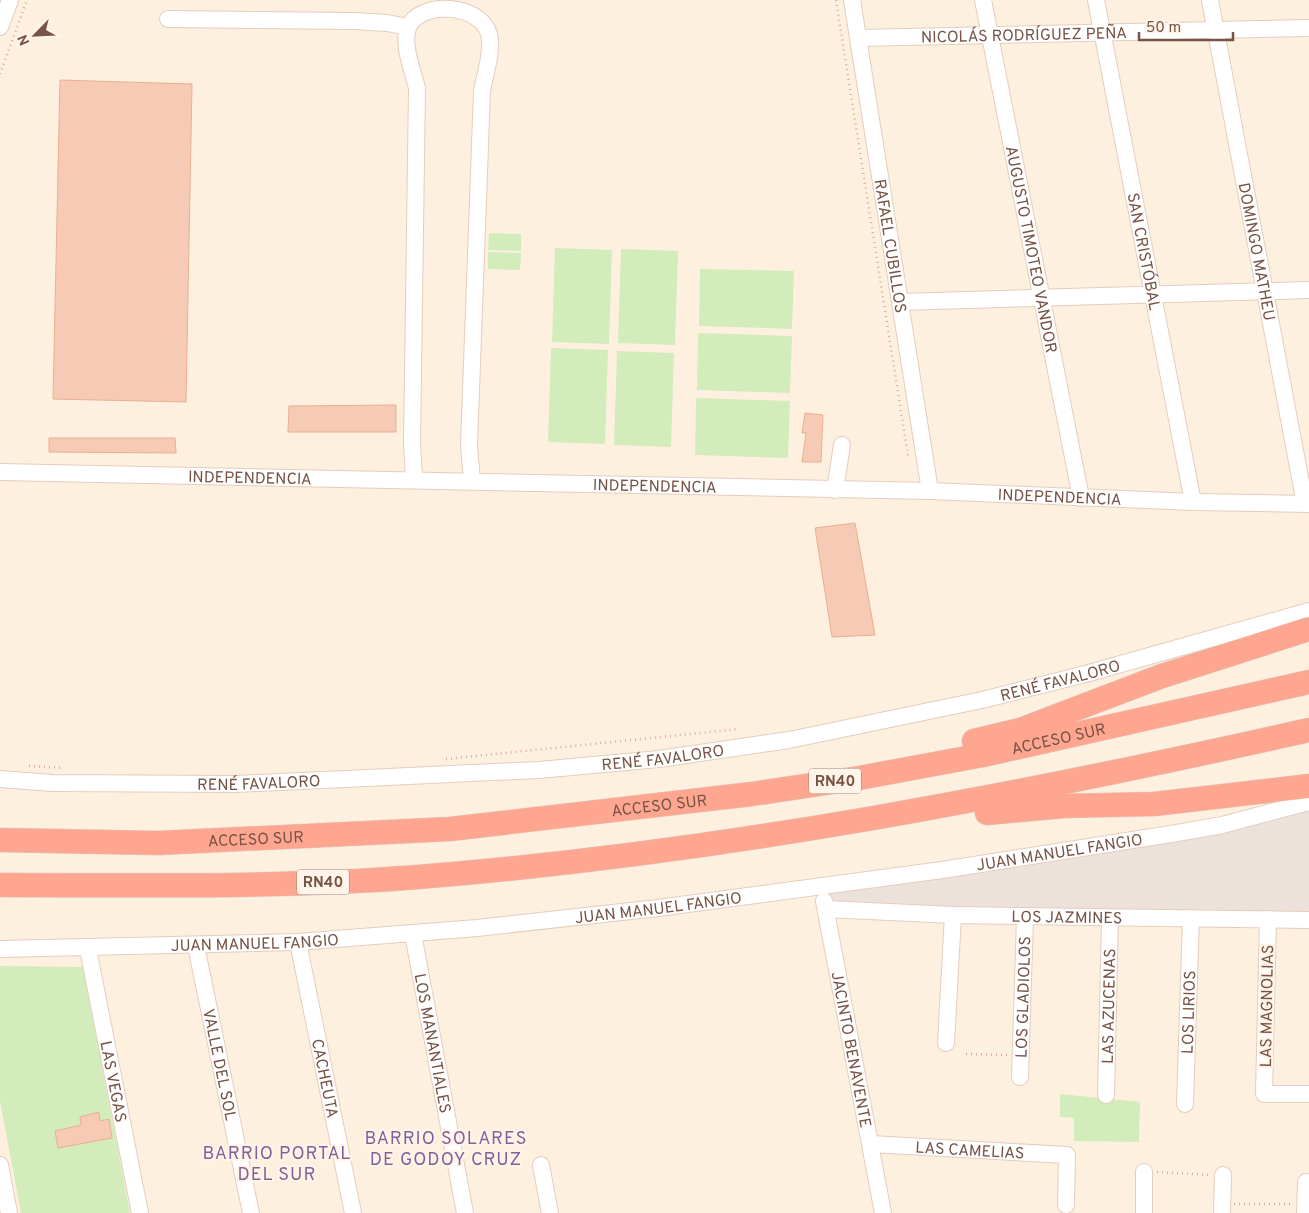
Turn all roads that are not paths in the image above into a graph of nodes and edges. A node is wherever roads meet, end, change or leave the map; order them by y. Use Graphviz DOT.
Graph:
graph roads {
  1 [pos="10,0"];
  2 [pos="852,0"];
  3 [pos="983,0"];
  4 [pos="1096,0"];
  5 [pos="1210,0"];
  6 [pos="476,7"];
  7 [pos="168,19"];
  8 [pos="0,27"];
  9 [pos="408,28"];
  10 [pos="1309,28"];
  11 [pos="1216,31"];
  12 [pos="1102,34"];
  13 [pos="990,37"];
  14 [pos="858,38"];
  15 [pos="1309,290"];
  16 [pos="1265,291"];
  17 [pos="1153,294"];
  18 [pos="1041,298"];
  19 [pos="900,302"];
  20 [pos="842,445"];
  21 [pos="0,472"];
  22 [pos="414,479"];
  23 [pos="472,481"];
  24 [pos="835,490"];
  25 [pos="930,492"];
  26 [pos="1081,498"];
  27 [pos="1193,502"];
  28 [pos="1307,504"];
  29 [pos="1309,611"];
  30 [pos="1309,629"];
  31 [pos="1309,682"];
  32 [pos="1309,730"];
  33 [pos="0,779"];
  34 [pos="1309,786"];
  35 [pos="1309,802"];
  36 [pos="355,834"];
  37 [pos="0,840"];
  38 [pos="644,854"];
  39 [pos="0,885"];
  40 [pos="822,887"];
  41 [pos="826,909"];
  42 [pos="953,915"];
  43 [pos="1025,917"];
  44 [pos="1110,918"];
  45 [pos="1191,918"];
  46 [pos="1268,919"];
  47 [pos="1309,920"];
  48 [pos="413,934"];
  49 [pos="298,942"];
  50 [pos="196,946"];
  51 [pos="0,949"];
  52 [pos="88,949"];
  53 [pos="946,1043"];
  54 [pos="1020,1077"];
  55 [pos="1309,1094"];
  56 [pos="1106,1095"];
  57 [pos="1185,1104"];
  58 [pos="871,1144"];
  59 [pos="0,1165"];
  60 [pos="541,1165"];
  61 [pos="1144,1172"];
  62 [pos="1223,1175"];
  63 [pos="1306,1182"];
  64 [pos="1066,1205"];
  65 [pos="1305,1208"];
  66 [pos="1222,1209"];
  67 [pos="9,1213"];
  68 [pos="140,1213"];
  69 [pos="251,1213"];
  70 [pos="353,1213"];
  71 [pos="464,1213"];
  72 [pos="550,1213"];
  73 [pos="883,1213"];
  74 [pos="1144,1213"];
  1 -- 8 [label="street"];
  2 -- 14 [label="street, RAFAEL CUBILLOS"];
  3 -- 13 [label="street, AUGUSTO TIMOTEO VANDOR"];
  4 -- 12 [label="street, SAN CRISTÓBAL"];
  5 -- 11 [label="street, DOMINGO MATHEU"];
  6 -- 9 [label="street"];
  6 -- 23 [label="street"];
  7 -- 9 [label="street"];
  9 -- 22 [label="street"];
  10 -- 11 [label="street, NICOLÁS RODRÍGUEZ PEÑA"];
  11 -- 12 [label="street, NICOLÁS RODRÍGUEZ PEÑA"];
  11 -- 16 [label="street, DOMINGO MATHEU"];
  12 -- 13 [label="street, NICOLÁS RODRÍGUEZ PEÑA"];
  12 -- 17 [label="street, SAN CRISTÓBAL"];
  13 -- 14 [label="street, NICOLÁS RODRÍGUEZ PEÑA"];
  13 -- 18 [label="street, AUGUSTO TIMOTEO VANDOR"];
  14 -- 19 [label="street, RAFAEL CUBILLOS"];
  15 -- 16 [label="street"];
  16 -- 17 [label="street"];
  16 -- 28 [label="street, DOMINGO MATHEU"];
  17 -- 18 [label="street"];
  17 -- 27 [label="street, SAN CRISTÓBAL"];
  18 -- 19 [label="street"];
  18 -- 26 [label="street, AUGUSTO TIMOTEO VANDOR"];
  19 -- 25 [label="street, RAFAEL CUBILLOS"];
  20 -- 24 [label="street"];
  21 -- 22 [label="street, INDEPENDENCIA"];
  22 -- 23 [label="street, INDEPENDENCIA"];
  23 -- 24 [label="street, INDEPENDENCIA"];
  24 -- 25 [label="street, INDEPENDENCIA"];
  25 -- 26 [label="street, INDEPENDENCIA"];
  26 -- 27 [label="street, INDEPENDENCIA"];
  27 -- 28 [label="street, INDEPENDENCIA"];
  29 -- 33 [label="street, RENÉ FAVALORO"];
  30 -- 36 [label="highway"];
  31 -- 36 [label="highway, ACCESO SUR / RN40"];
  32 -- 38 [label="highway, RN40"];
  34 -- 38 [label="highway"];
  35 -- 40 [label="street, JUAN MANUEL FANGIO"];
  36 -- 37 [label="highway, ACCESO SUR / RN40"];
  38 -- 39 [label="highway, RN40"];
  40 -- 41 [label="street, JACINTO BENAVENTE"];
  40 -- 48 [label="street, JUAN MANUEL FANGIO"];
  41 -- 42 [label="street, LOS JAZMINES"];
  41 -- 58 [label="street, JACINTO BENAVENTE"];
  42 -- 43 [label="street, LOS JAZMINES"];
  42 -- 53 [label="street"];
  43 -- 44 [label="street, LOS JAZMINES"];
  43 -- 54 [label="street, LOS GLADIOLOS"];
  44 -- 45 [label="street, LOS JAZMINES"];
  44 -- 56 [label="street, LAS AZUCENAS"];
  45 -- 46 [label="street, LOS JAZMINES"];
  45 -- 57 [label="street, LOS LIRIOS"];
  46 -- 47 [label="street, LOS JAZMINES"];
  46 -- 55 [label="street, LAS MAGNOLIAS"];
  48 -- 49 [label="street, JUAN MANUEL FANGIO"];
  48 -- 71 [label="street, LOS MANANTIALES"];
  49 -- 50 [label="street, JUAN MANUEL FANGIO"];
  49 -- 70 [label="street, CACHEUTA"];
  50 -- 52 [label="street, JUAN MANUEL FANGIO"];
  50 -- 69 [label="street, VALLE DEL SOL"];
  51 -- 52 [label="street, JUAN MANUEL FANGIO"];
  52 -- 68 [label="street, LAS VEGAS"];
  58 -- 64 [label="street, LAS CAMELIAS"];
  58 -- 73 [label="street, JACINTO BENAVENTE"];
  59 -- 67 [label="street"];
  60 -- 72 [label="street"];
  61 -- 74 [label="street"];
  62 -- 66 [label="street"];
  63 -- 65 [label="street"];
}
